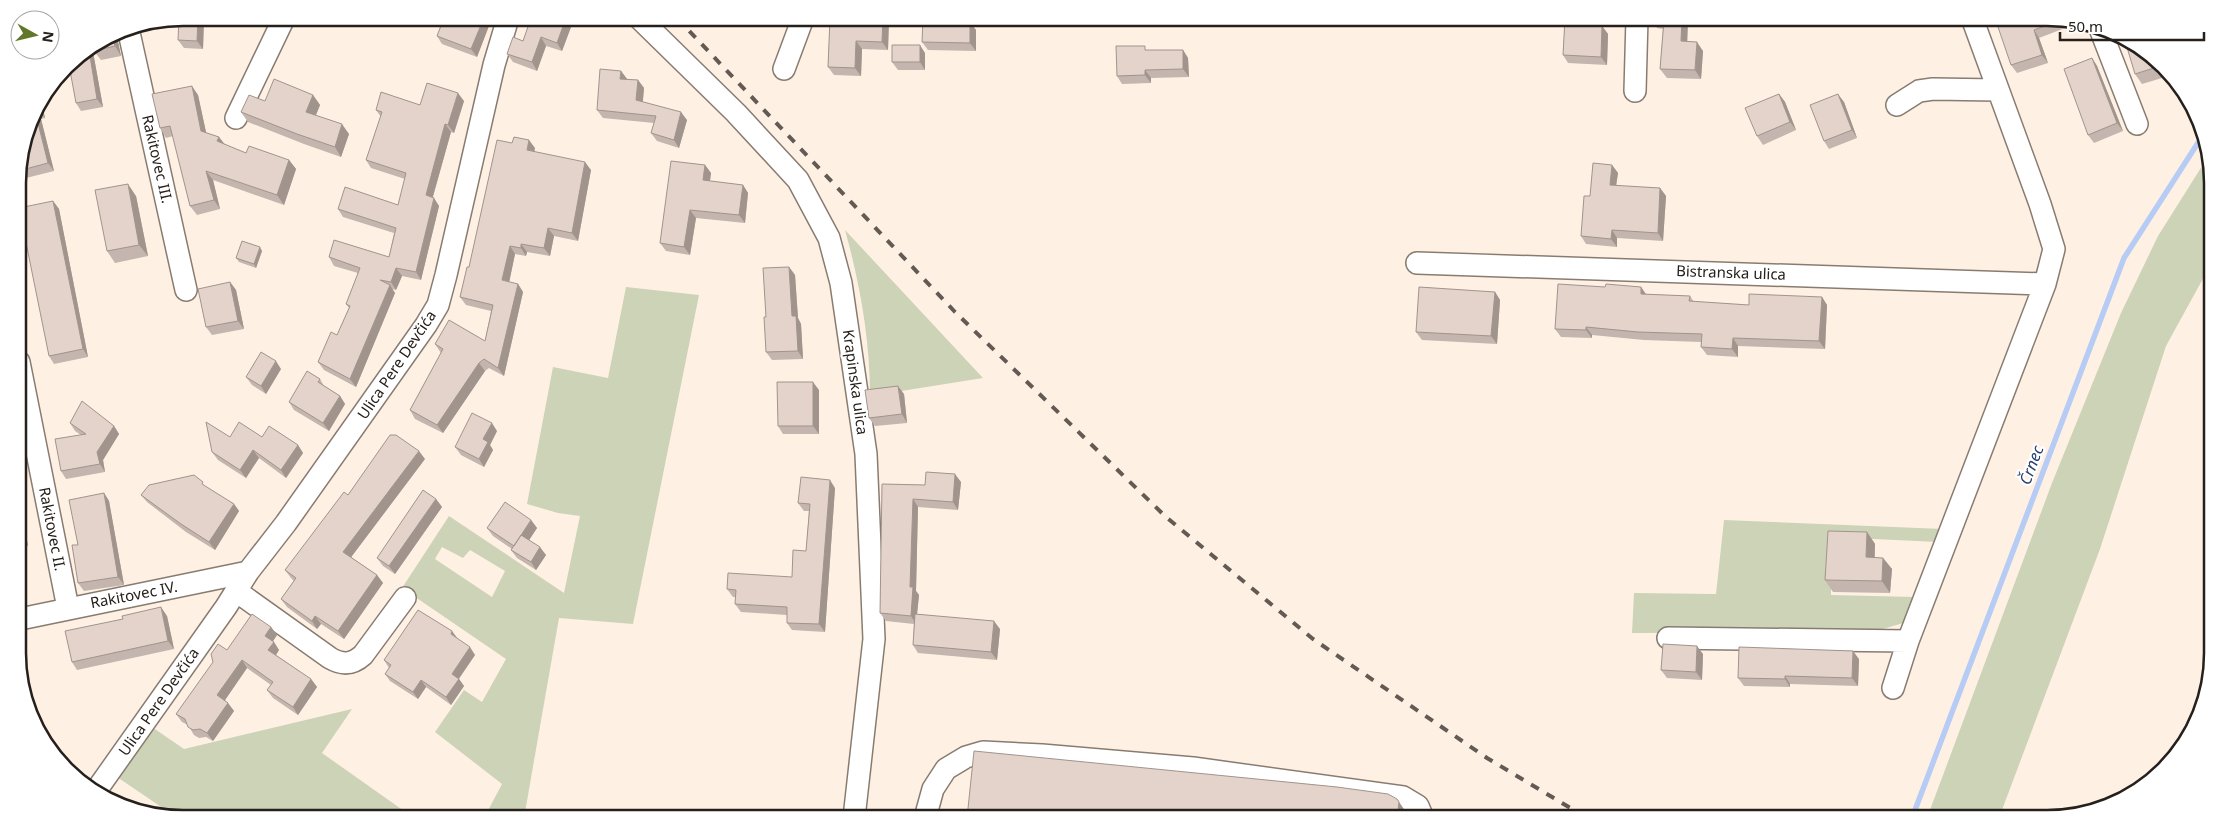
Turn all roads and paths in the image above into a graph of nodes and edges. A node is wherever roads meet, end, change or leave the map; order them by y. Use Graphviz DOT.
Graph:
graph roads {
  1 [pos="1637,26"];
  2 [pos="1975,26"];
  3 [pos="280,27"];
  4 [pos="505,27"];
  5 [pos="648,27"];
  6 [pos="800,27"];
  7 [pos="130,36"];
  8 [pos="2103,37"];
  9 [pos="784,68"];
  10 [pos="1997,90"];
  11 [pos="1635,91"];
  12 [pos="1897,105"];
  13 [pos="236,118"];
  14 [pos="2137,124"];
  15 [pos="1417,263"];
  16 [pos="2045,284"];
  17 [pos="186,290"];
  18 [pos="26,415"];
  19 [pos="248,572"];
  20 [pos="236,591"];
  21 [pos="405,598"];
  22 [pos="68,608"];
  23 [pos="26,617"];
  24 [pos="1668,638"];
  25 [pos="1908,641"];
  26 [pos="1893,688"];
  27 [pos="100,785"];
  28 [pos="1419,809"];
  29 [pos="855,810"];
  30 [pos="927,810"];
  1 -- 11 [label="street"];
  2 -- 10 [label="street"];
  3 -- 13 [label="street"];
  4 -- 19 [label="street, Ulica Pere Devčića"];
  5 -- 29 [label="street, Krapinska ulica"];
  6 -- 9 [label="street"];
  7 -- 17 [label="street, Rakitovec III."];
  8 -- 14 [label="street"];
  10 -- 12 [label="street"];
  10 -- 16 [label="street"];
  15 -- 16 [label="street, Bistranska ulica"];
  16 -- 25 [label="street"];
  18 -- 22 [label="street, Rakitovec II."];
  19 -- 20 [label="street, Ulica Pere Devčića"];
  19 -- 22 [label="street, Rakitovec IV."];
  20 -- 21 [label="street"];
  20 -- 27 [label="street, Ulica Pere Devčića"];
  22 -- 23 [label="street, Rakitovec IV."];
  24 -- 25 [label="street"];
  25 -- 26 [label="street"];
  28 -- 30 [label="street"];
}
